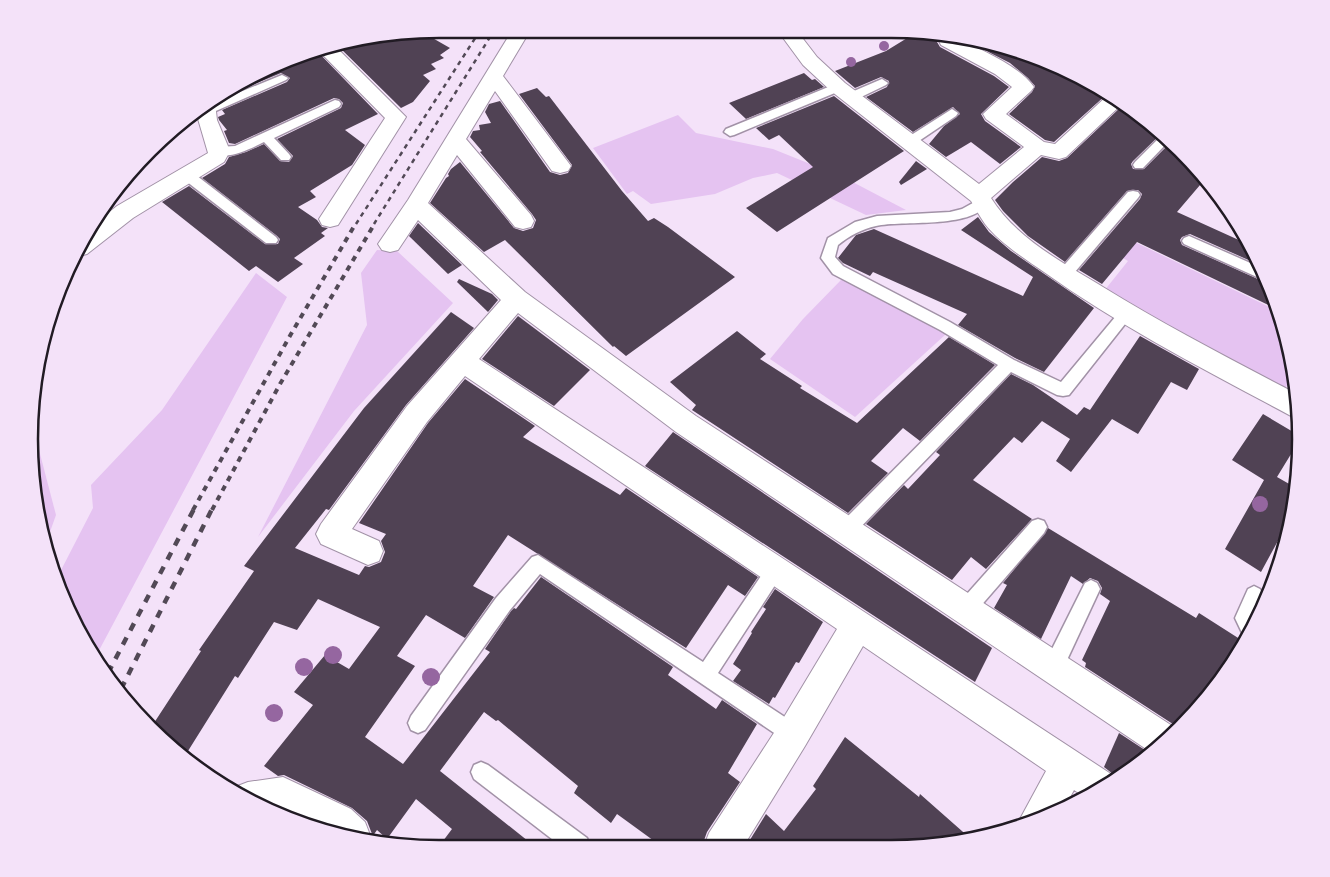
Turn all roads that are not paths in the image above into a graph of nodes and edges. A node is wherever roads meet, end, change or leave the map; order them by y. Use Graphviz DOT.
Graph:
graph roads {
  1 [pos="517,38"];
  2 [pos="792,38"];
  3 [pos="950,42"];
  4 [pos="331,52"];
  5 [pos="282,78"];
  6 [pos="495,78"];
  7 [pos="882,83"];
  8 [pos="844,92"];
  9 [pos="224,100"];
  10 [pos="1111,103"];
  11 [pos="335,104"];
  12 [pos="206,112"];
  13 [pos="952,113"];
  14 [pos="730,132"];
  15 [pos="266,137"];
  16 [pos="457,140"];
  17 [pos="909,142"];
  18 [pos="1161,142"];
  19 [pos="1037,147"];
  20 [pos="219,151"];
  21 [pos="285,157"];
  22 [pos="1139,165"];
  23 [pos="560,166"];
  24 [pos="187,175"];
  25 [pos="1133,196"];
  26 [pos="980,200"];
  27 [pos="416,205"];
  28 [pos="330,219"];
  29 [pos="523,221"];
  30 [pos="90,239"];
  31 [pos="271,240"];
  32 [pos="1189,241"];
  33 [pos="390,244"];
  34 [pos="1256,272"];
  35 [pos="1064,275"];
  36 [pos="516,299"];
  37 [pos="1126,314"];
  38 [pos="462,361"];
  39 [pos="1009,364"];
  40 [pos="1291,403"];
  41 [pos="1038,527"];
  42 [pos="845,531"];
  43 [pos="368,551"];
  44 [pos="775,570"];
  45 [pos="1091,589"];
  46 [pos="1254,595"];
  47 [pos="965,610"];
  48 [pos="1247,623"];
  49 [pos="858,624"];
  50 [pos="1053,668"];
  51 [pos="706,674"];
  52 [pos="418,723"];
  53 [pos="793,734"];
  54 [pos="1159,737"];
  55 [pos="1068,766"];
  56 [pos="481,772"];
  57 [pos="1095,784"];
  58 [pos="261,798"];
  59 [pos="1043,810"];
  60 [pos="345,828"];
  61 [pos="571,840"];
  62 [pos="726,840"];
  1 -- 6 [label="street"];
  2 -- 8 [label="street"];
  3 -- 19 [label="street"];
  4 -- 28 [label="street"];
  5 -- 9 [label="lane"];
  6 -- 16 [label="street"];
  6 -- 23 [label="street"];
  7 -- 8 [label="lane"];
  8 -- 14 [label="lane"];
  8 -- 17 [label="street"];
  10 -- 19 [label="street"];
  11 -- 15 [label="lane"];
  12 -- 20 [label="street"];
  13 -- 17 [label="lane"];
  15 -- 20 [label="lane"];
  15 -- 21 [label="lane"];
  16 -- 27 [label="street"];
  16 -- 29 [label="street"];
  17 -- 26 [label="street"];
  18 -- 22 [label="lane"];
  19 -- 26 [label="street"];
  20 -- 24 [label="street"];
  24 -- 30 [label="street"];
  24 -- 31 [label="lane"];
  25 -- 35 [label="lane"];
  26 -- 35 [label="street"];
  26 -- 39 [label="lane"];
  27 -- 33 [label="street"];
  27 -- 36 [label="street"];
  32 -- 34 [label="lane"];
  35 -- 37 [label="street"];
  36 -- 38 [label="street"];
  36 -- 42 [label="street"];
  37 -- 39 [label="lane"];
  37 -- 40 [label="street"];
  38 -- 43 [label="street"];
  38 -- 44 [label="street"];
  39 -- 42 [label="lane"];
  41 -- 47 [label="lane"];
  42 -- 47 [label="street"];
  44 -- 49 [label="street"];
  44 -- 51 [label="lane"];
  45 -- 50 [label="lane"];
  46 -- 48 [label="lane"];
  47 -- 50 [label="street"];
  49 -- 53 [label="street"];
  49 -- 55 [label="street"];
  50 -- 54 [label="street"];
  51 -- 52 [label="lane"];
  51 -- 53 [label="lane"];
  53 -- 62 [label="street"];
  55 -- 57 [label="street"];
  55 -- 59 [label="street"];
  56 -- 61 [label="lane"];
  58 -- 60 [label="street"];
}
